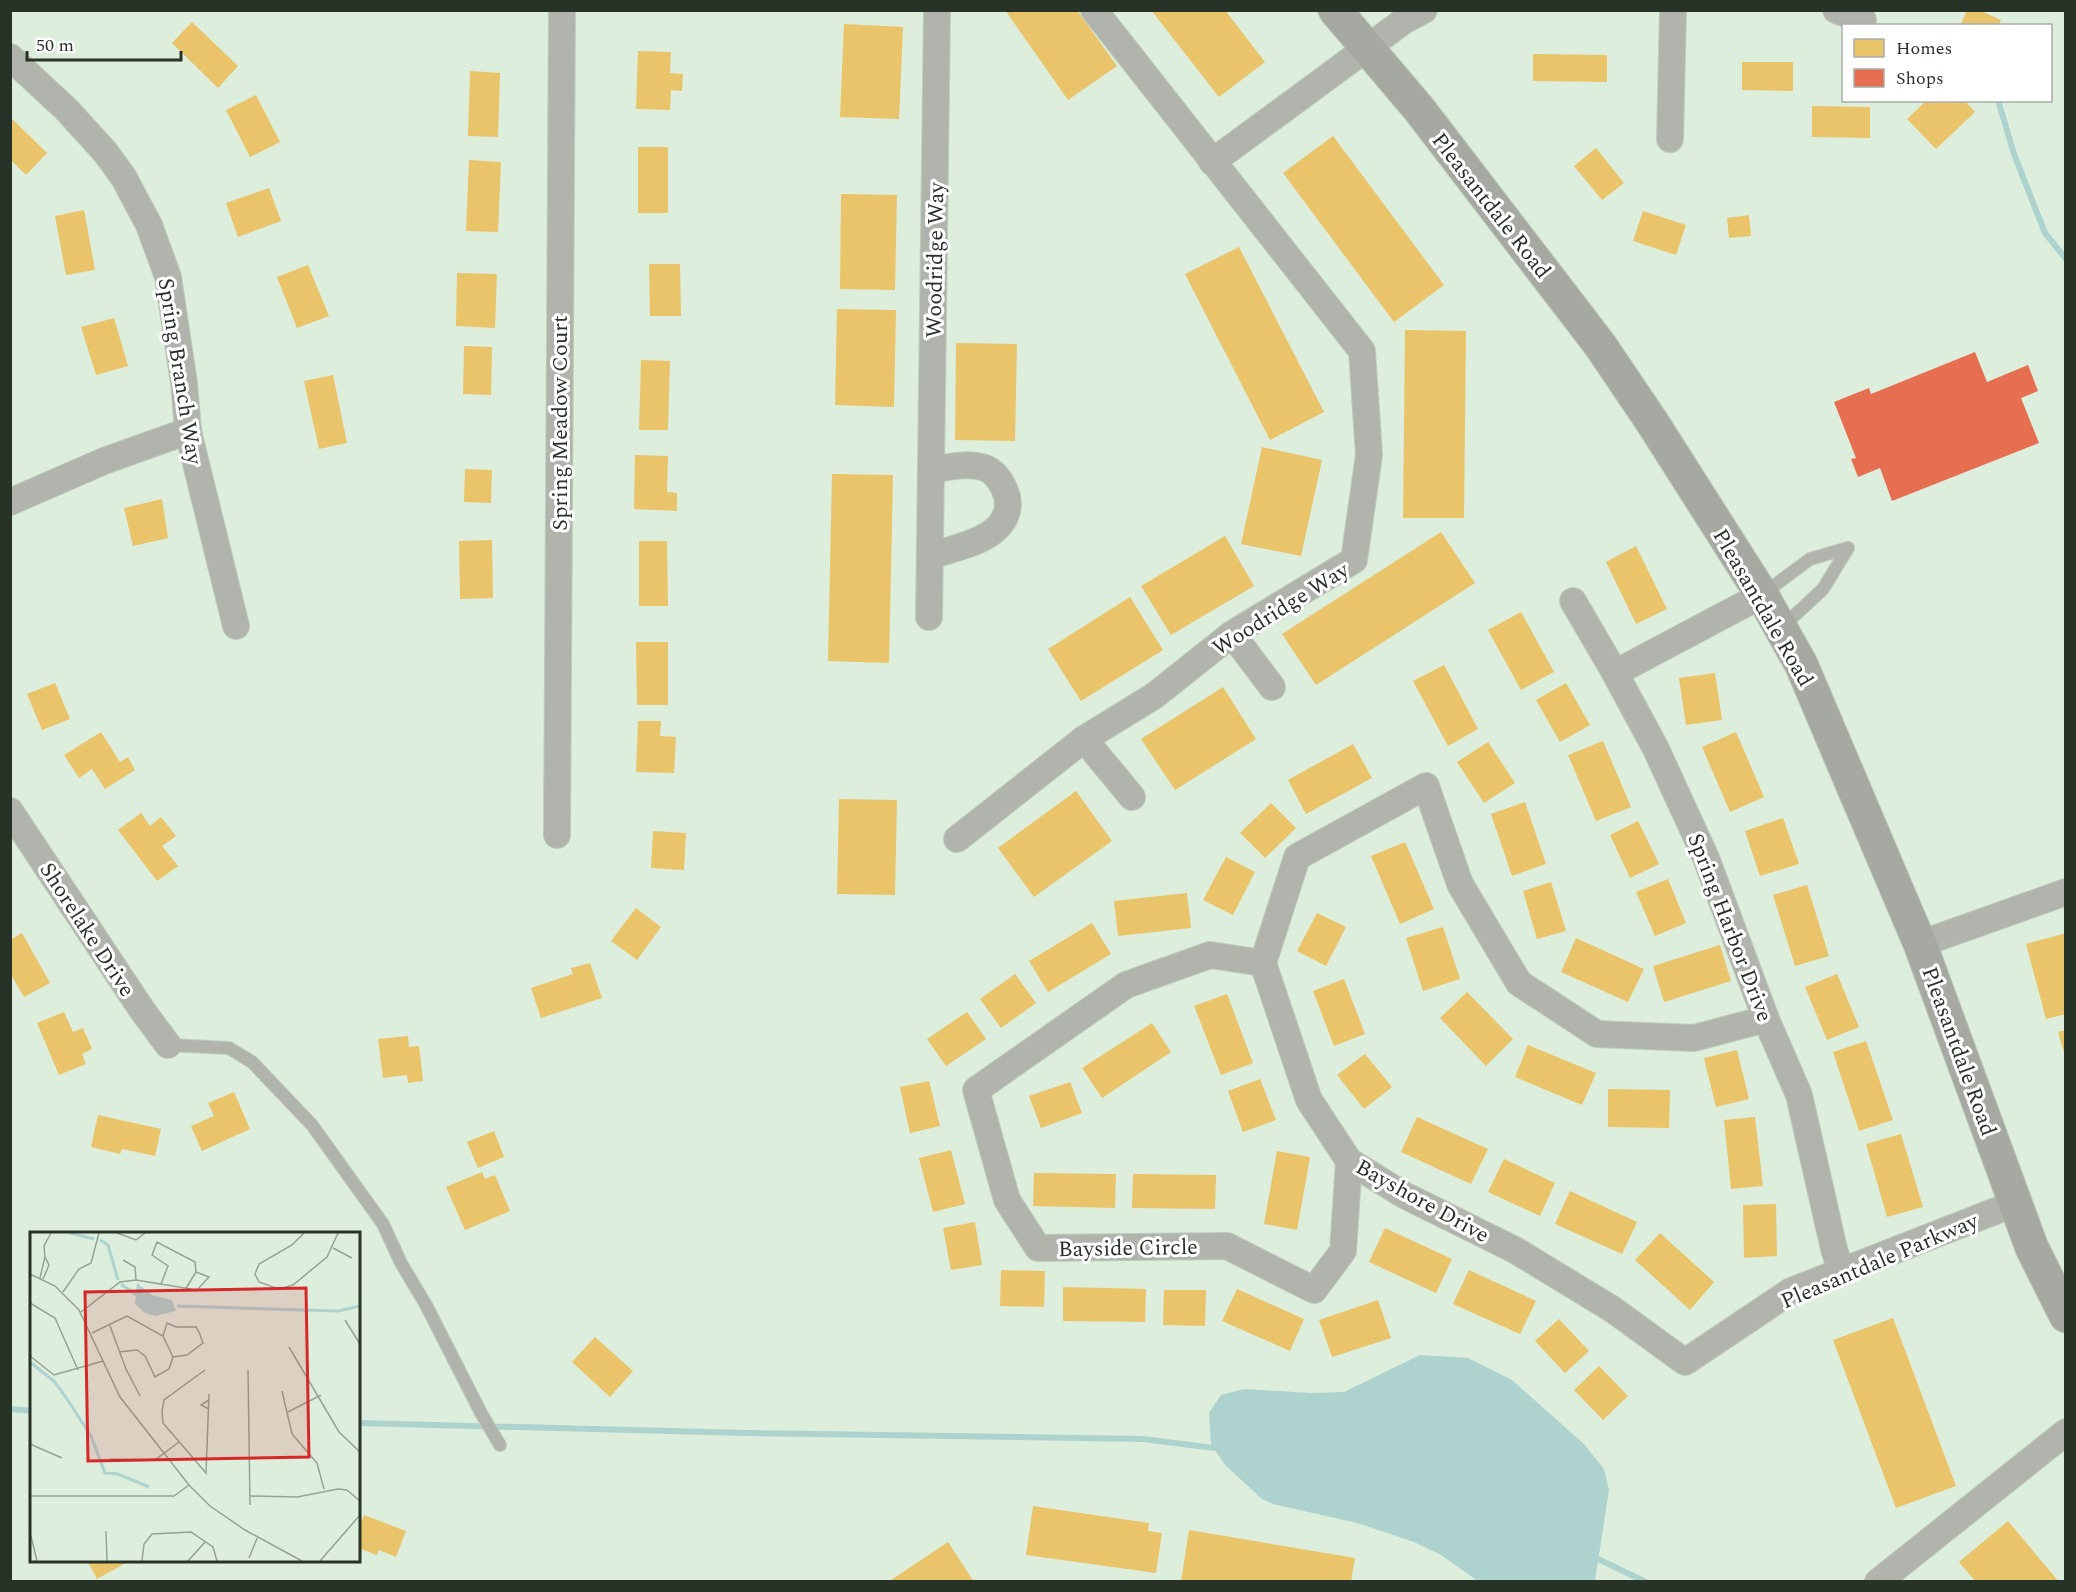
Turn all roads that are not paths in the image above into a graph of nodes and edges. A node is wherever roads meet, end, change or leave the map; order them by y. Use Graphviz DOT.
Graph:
graph roads {
  1 [pos="562,10"];
  2 [pos="937,10"];
  3 [pos="1094,10"];
  4 [pos="1335,10"];
  5 [pos="1424,10"];
  6 [pos="1673,10"];
  7 [pos="1836,10"];
  8 [pos="1863,20"];
  9 [pos="1367,49"];
  10 [pos="10,57"];
  11 [pos="1670,139"];
  12 [pos="1212,162"];
  13 [pos="188,431"];
  14 [pos="932,470"];
  15 [pos="10,502"];
  16 [pos="931,556"];
  17 [pos="1762,595"];
  18 [pos="1573,601"];
  19 [pos="929,617"];
  20 [pos="236,626"];
  21 [pos="1781,628"];
  22 [pos="1232,634"];
  23 [pos="1615,673"];
  24 [pos="1272,687"];
  25 [pos="1084,739"];
  26 [pos="1132,797"];
  27 [pos="10,811"];
  28 [pos="557,835"];
  29 [pos="957,839"];
  30 [pos="2066,892"];
  31 [pos="1920,944"];
  32 [pos="1263,963"];
  33 [pos="1766,1019"];
  34 [pos="168,1045"];
  35 [pos="1349,1161"];
  36 [pos="2016,1203"];
  37 [pos="1841,1271"];
  38 [pos="2066,1316"];
  39 [pos="1685,1362"];
  40 [pos="2066,1432"];
  41 [pos="500,1445"];
  42 [pos="1878,1581"];
  1 -- 28 [label="street, Spring Meadow Court"];
  2 -- 14 [label="street, Woodridge Way"];
  3 -- 12 [label="street, Woodridge Way"];
  4 -- 9 [label="main road, Pleasantdale Road"];
  5 -- 9 [label="street"];
  6 -- 11 [label="street"];
  7 -- 8 [label="street"];
  9 -- 12 [label="street"];
  9 -- 17 [label="main road, Pleasantdale Road"];
  10 -- 13 [label="street, Spring Branch Way"];
  12 -- 22 [label="street, Woodridge Way"];
  13 -- 15 [label="street"];
  13 -- 20 [label="street, Spring Branch Way"];
  14 -- 16 [label="street, Woodridge Way"];
  14 -- 16 [label="street"];
  16 -- 19 [label="street, Woodridge Way"];
  17 -- 21 [label="main road, Pleasantdale Road"];
  17 -- 21 [label="lane"];
  17 -- 23 [label="street"];
  18 -- 23 [label="street, Spring Harbor Drive"];
  21 -- 31 [label="main road, Pleasantdale Road"];
  22 -- 24 [label="street"];
  22 -- 25 [label="street, Woodridge Way"];
  23 -- 33 [label="street, Spring Harbor Drive"];
  25 -- 26 [label="street"];
  25 -- 29 [label="street, Woodridge Way"];
  27 -- 34 [label="street, Shorelake Drive"];
  30 -- 31 [label="street"];
  31 -- 36 [label="main road, Pleasantdale Road"];
  32 -- 33 [label="street"];
  32 -- 35 [label="street, Bayshore Drive"];
  32 -- 35 [label="street, Bayside Circle"];
  33 -- 37 [label="street, Spring Harbor Drive"];
  34 -- 41 [label="lane"];
  35 -- 39 [label="street, Bayshore Drive"];
  36 -- 37 [label="street, Pleasantdale Parkway"];
  36 -- 38 [label="main road, Pleasantdale Road"];
  37 -- 39 [label="street, Pleasantdale Parkway"];
  40 -- 42 [label="street"];
}
